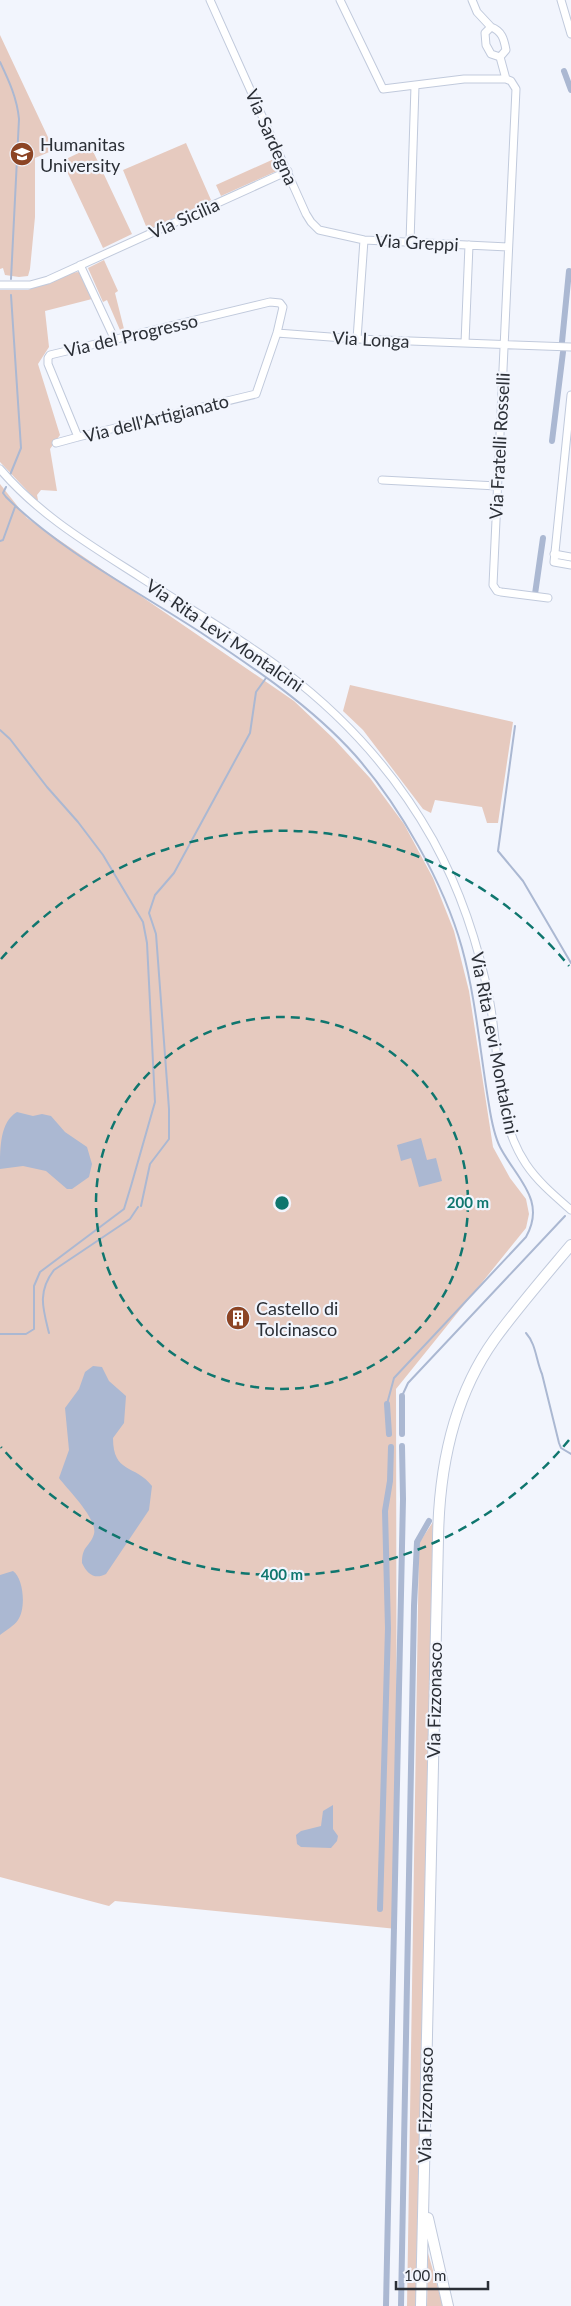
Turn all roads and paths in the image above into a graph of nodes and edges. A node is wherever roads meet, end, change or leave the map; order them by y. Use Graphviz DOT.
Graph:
graph roads {
  1 [pos="210,0"];
  2 [pos="340,0"];
  3 [pos="472,0"];
  4 [pos="561,0"];
  5 [pos="491,27"];
  6 [pos="571,34"];
  7 [pos="500,57"];
  8 [pos="506,79"];
  9 [pos="415,86"];
  10 [pos="288,171"];
  11 [pos="364,240"];
  12 [pos="410,242"];
  13 [pos="469,245"];
  14 [pos="508,247"];
  15 [pos="80,264"];
  16 [pos="0,285"];
  17 [pos="278,333"];
  18 [pos="357,339"];
  19 [pos="115,340"];
  20 [pos="464,342"];
  21 [pos="504,345"];
  22 [pos="571,347"];
  23 [pos="571,395"];
  24 [pos="78,437"];
  25 [pos="56,443"];
  26 [pos="0,470"];
  27 [pos="382,480"];
  28 [pos="497,486"];
  29 [pos="571,557"];
  30 [pos="554,558"];
  31 [pos="571,565"];
  32 [pos="548,598"];
  33 [pos="571,1210"];
  34 [pos="571,1244"];
  35 [pos="423,2194"];
  36 [pos="421,2306"];
  37 [pos="448,2306"];
  1 -- 10 [label="street, Via Sardegna"];
  2 -- 9 [label="street"];
  3 -- 5 [label="street"];
  4 -- 6 [label="street"];
  5 -- 7 [label="street"];
  5 -- 7 [label="street"];
  7 -- 8 [label="street, Via Fratelli Rosselli"];
  8 -- 9 [label="street"];
  8 -- 14 [label="street, Via Fratelli Rosselli"];
  9 -- 12 [label="street"];
  10 -- 11 [label="street, Via Sardegna"];
  10 -- 15 [label="street, Via Sicilia"];
  11 -- 12 [label="street, Via Greppi"];
  11 -- 18 [label="street"];
  12 -- 13 [label="street, Via Greppi"];
  13 -- 14 [label="street, Via Greppi"];
  13 -- 20 [label="street"];
  14 -- 21 [label="street, Via Fratelli Rosselli"];
  15 -- 16 [label="street, Via Sicilia"];
  15 -- 19 [label="street"];
  17 -- 18 [label="street, Via Longa"];
  17 -- 19 [label="street, Via del Progresso"];
  17 -- 24 [label="street, Via dell'Artigianato"];
  18 -- 20 [label="street, Via Longa"];
  19 -- 24 [label="street, Via del Progresso"];
  20 -- 21 [label="street, Via Longa"];
  21 -- 22 [label="street, Via Longa"];
  21 -- 28 [label="street, Via Fratelli Rosselli"];
  23 -- 30 [label="street"];
  24 -- 25 [label="street, Via dell'Artigianato"];
  26 -- 33 [label="street, Via Rita Levi Montalcini"];
  27 -- 28 [label="street"];
  28 -- 32 [label="street, Via Fratelli Rosselli"];
  29 -- 30 [label="street"];
  30 -- 31 [label="street"];
  34 -- 35 [label="main road, Via Fizzonasco"];
  35 -- 36 [label="main road, Via Fizzonasco"];
  35 -- 37 [label="main road, Via Fizzonasco"];
}
